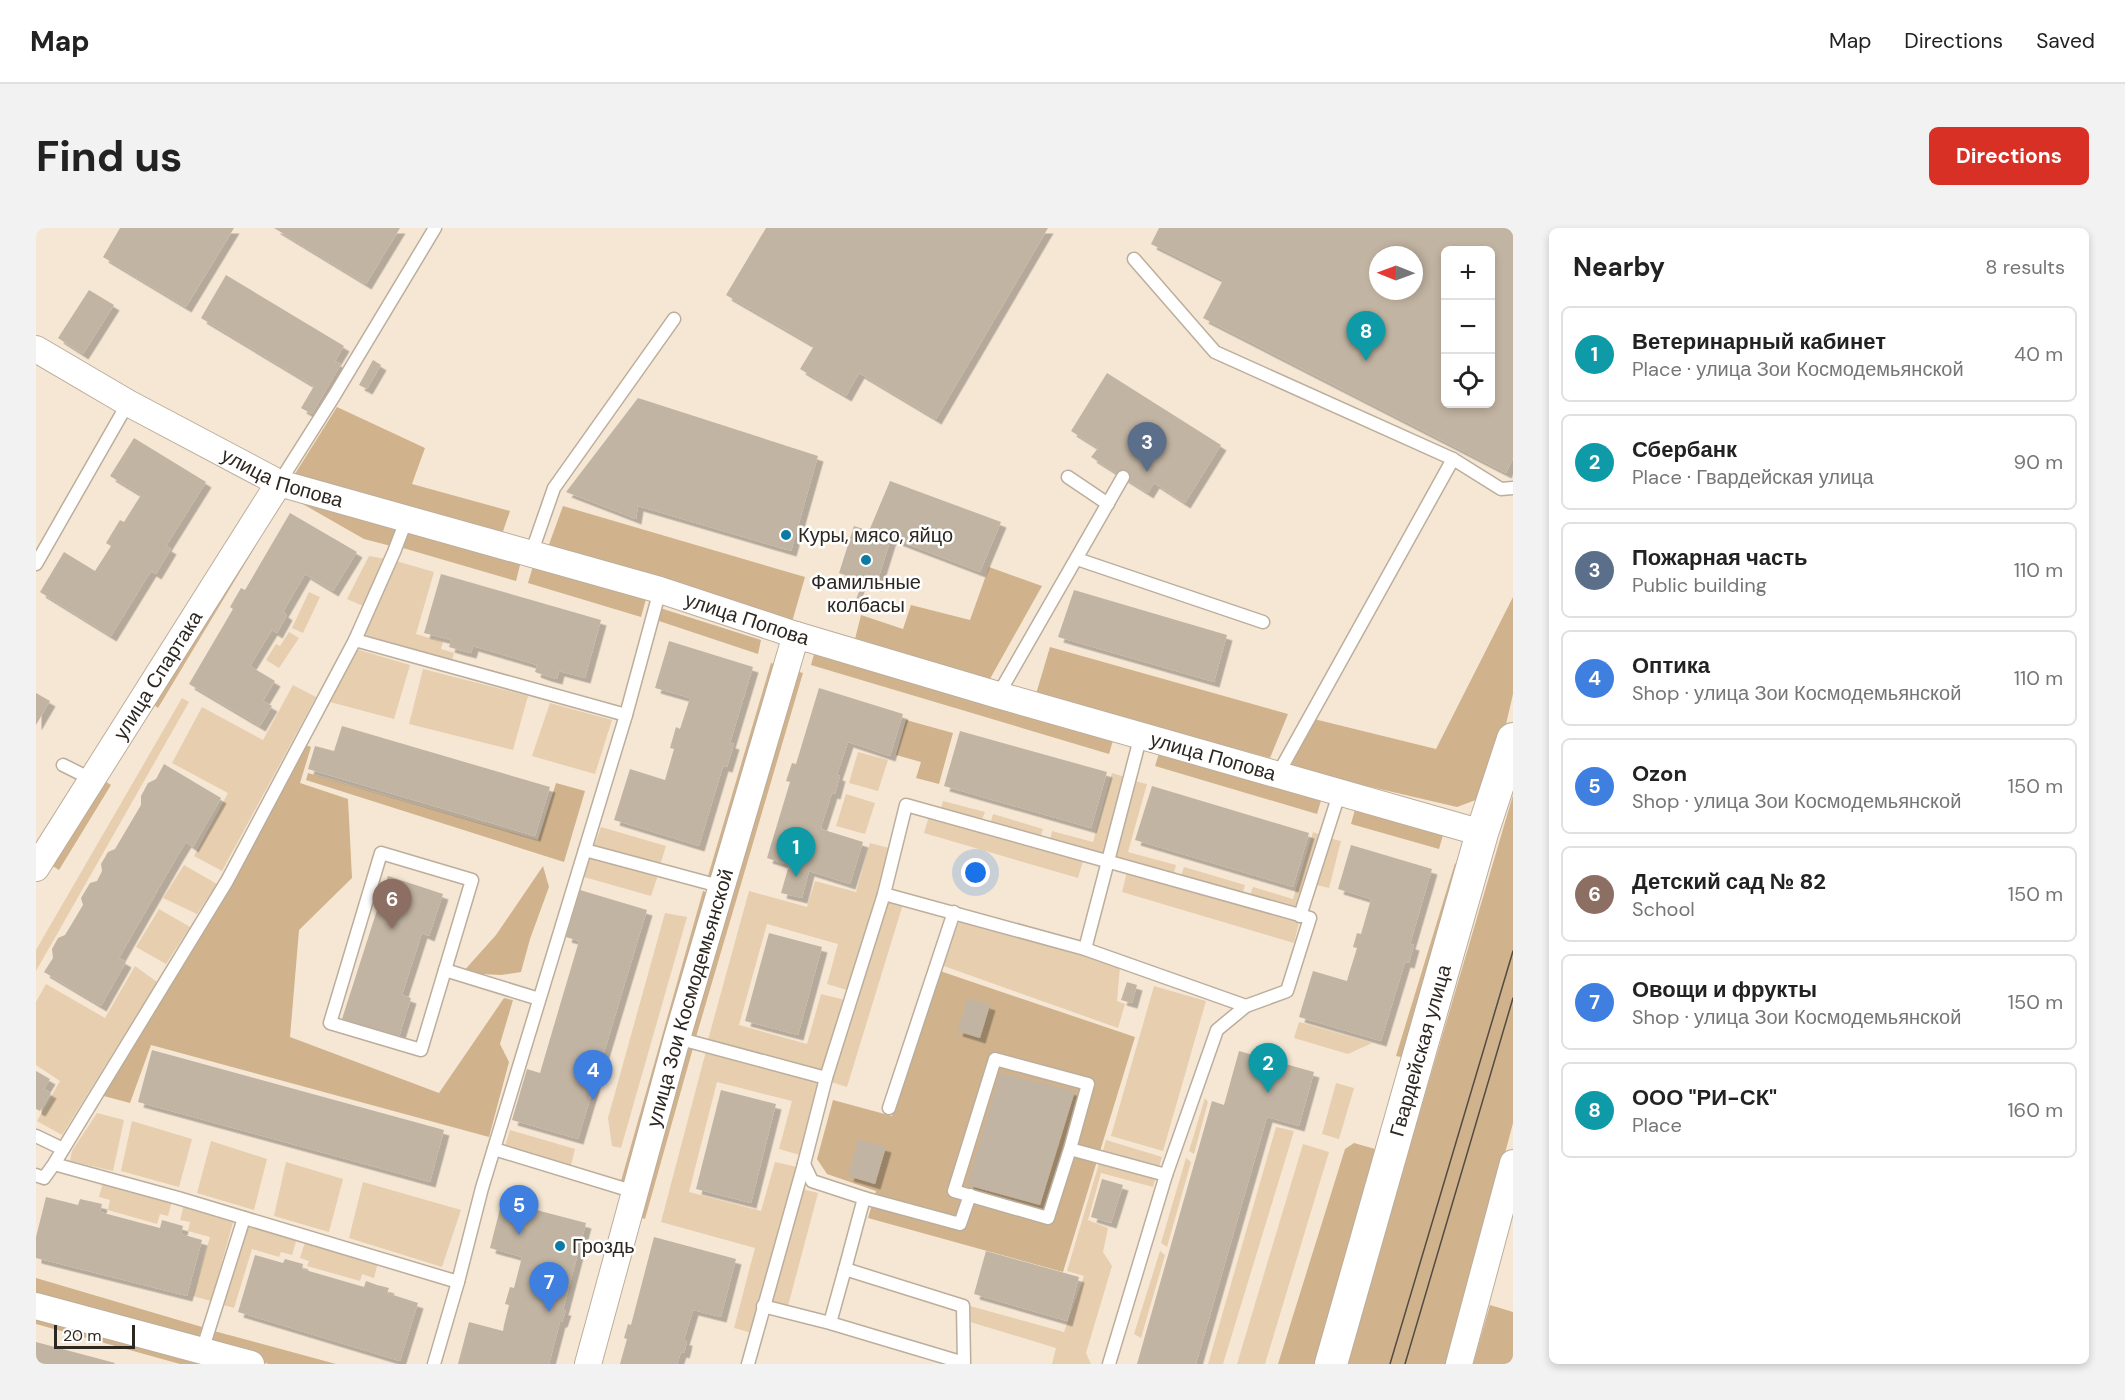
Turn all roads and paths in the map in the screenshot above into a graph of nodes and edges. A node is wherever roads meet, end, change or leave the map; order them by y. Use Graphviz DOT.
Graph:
graph roads {
  1 [pos="435,228"];
  2 [pos="1134,259"];
  3 [pos="675,319"];
  4 [pos="36,349"];
  5 [pos="128,403"];
  6 [pos="1453,459"];
  7 [pos="1068,477"];
  8 [pos="1123,477"];
  9 [pos="279,483"];
  10 [pos="1513,488"];
  11 [pos="1108,504"];
  12 [pos="407,518"];
  13 [pos="531,554"];
  14 [pos="1077,559"];
  15 [pos="36,564"];
  16 [pos="660,590"];
  17 [pos="1263,622"];
  18 [pos="796,635"];
  19 [pos="355,640"];
  20 [pos="998,695"];
  21 [pos="626,716"];
  22 [pos="1141,735"];
  23 [pos="1513,738"];
  24 [pos="63,765"];
  25 [pos="1278,774"];
  26 [pos="91,778"];
  27 [pos="1340,791"];
  28 [pos="1482,833"];
  29 [pos="585,850"];
  30 [pos="1107,861"];
  31 [pos="36,868"];
  32 [pos="723,887"];
  33 [pos="884,894"];
  34 [pos="954,912"];
  35 [pos="1300,916"];
  36 [pos="1085,949"];
  37 [pos="445,970"];
  38 [pos="539,999"];
  39 [pos="1246,1006"];
  40 [pos="677,1038"];
  41 [pos="826,1078"];
  42 [pos="889,1108"];
  43 [pos="36,1136"];
  44 [pos="63,1149"];
  45 [pos="494,1149"];
  46 [pos="1070,1149"];
  47 [pos="1513,1163"];
  48 [pos="54,1164"];
  49 [pos="804,1164"];
  50 [pos="36,1174"];
  51 [pos="1166,1175"];
  52 [pos="635,1192"];
  53 [pos="970,1195"];
  54 [pos="864,1198"];
  55 [pos="244,1218"];
  56 [pos="845,1269"];
  57 [pos="458,1282"];
  58 [pos="36,1306"];
  59 [pos="763,1306"];
  60 [pos="830,1323"];
  61 [pos="202,1351"];
  62 [pos="250,1364"];
  63 [pos="434,1364"];
  64 [pos="588,1364"];
  65 [pos="748,1364"];
  66 [pos="965,1364"];
  67 [pos="1109,1364"];
  68 [pos="1331,1364"];
  69 [pos="1459,1364"];
  1 -- 9 [label="lane"];
  2 -- 6 [label="lane"];
  3 -- 13 [label="lane"];
  4 -- 5 [label="street, улица Попова"];
  5 -- 9 [label="street, улица Попова"];
  5 -- 15 [label="lane"];
  6 -- 10 [label="lane"];
  6 -- 25 [label="lane"];
  7 -- 11 [label="lane"];
  8 -- 11 [label="lane"];
  9 -- 12 [label="street, улица Попова"];
  9 -- 26 [label="street, улица Спартака"];
  11 -- 14 [label="lane"];
  12 -- 13 [label="street, улица Попова"];
  12 -- 19 [label="lane"];
  13 -- 16 [label="street, улица Попова"];
  14 -- 17 [label="lane"];
  14 -- 20 [label="lane"];
  16 -- 18 [label="street, улица Попова"];
  16 -- 21 [label="lane"];
  18 -- 20 [label="street, улица Попова"];
  18 -- 32 [label="street, улица Зои Космодемьянской"];
  19 -- 21 [label="lane"];
  19 -- 44 [label="lane"];
  20 -- 22 [label="street, улица Попова"];
  21 -- 29 [label="lane"];
  22 -- 25 [label="street, улица Попова"];
  22 -- 30 [label="lane"];
  23 -- 28 [label="street, Гвардейская улица"];
  24 -- 26 [label="lane"];
  25 -- 27 [label="street, улица Попова"];
  26 -- 31 [label="street, улица Спартака"];
  27 -- 28 [label="street, улица Попова"];
  27 -- 35 [label="lane"];
  28 -- 68 [label="street, Гвардейская улица"];
  29 -- 32 [label="lane"];
  29 -- 38 [label="lane"];
  30 -- 33 [label="lane"];
  30 -- 35 [label="lane"];
  30 -- 36 [label="lane"];
  32 -- 40 [label="street, улица Зои Космодемьянской"];
  33 -- 34 [label="lane"];
  33 -- 41 [label="lane"];
  34 -- 36 [label="lane"];
  34 -- 42 [label="lane"];
  35 -- 39 [label="lane"];
  36 -- 39 [label="lane"];
  37 -- 37 [label="lane"];
  37 -- 38 [label="lane"];
  38 -- 45 [label="lane"];
  39 -- 51 [label="lane"];
  40 -- 41 [label="lane"];
  40 -- 52 [label="street, улица Зои Космодемьянской"];
  41 -- 49 [label="lane"];
  43 -- 44 [label="lane"];
  44 -- 48 [label="lane"];
  45 -- 52 [label="lane"];
  45 -- 57 [label="lane"];
  46 -- 51 [label="lane"];
  46 -- 53 [label="lane"];
  46 -- 53 [label="lane"];
  47 -- 69 [label="street"];
  48 -- 50 [label="lane"];
  48 -- 55 [label="lane"];
  49 -- 54 [label="lane"];
  49 -- 59 [label="lane"];
  51 -- 67 [label="lane"];
  52 -- 64 [label="street, улица Зои Космодемьянской"];
  53 -- 54 [label="lane"];
  54 -- 56 [label="lane"];
  55 -- 57 [label="lane"];
  55 -- 61 [label="lane"];
  56 -- 60 [label="lane"];
  56 -- 66 [label="lane"];
  57 -- 63 [label="lane"];
  58 -- 61 [label="street"];
  59 -- 60 [label="lane"];
  59 -- 65 [label="lane"];
  60 -- 66 [label="lane"];
  61 -- 62 [label="street"];
}
